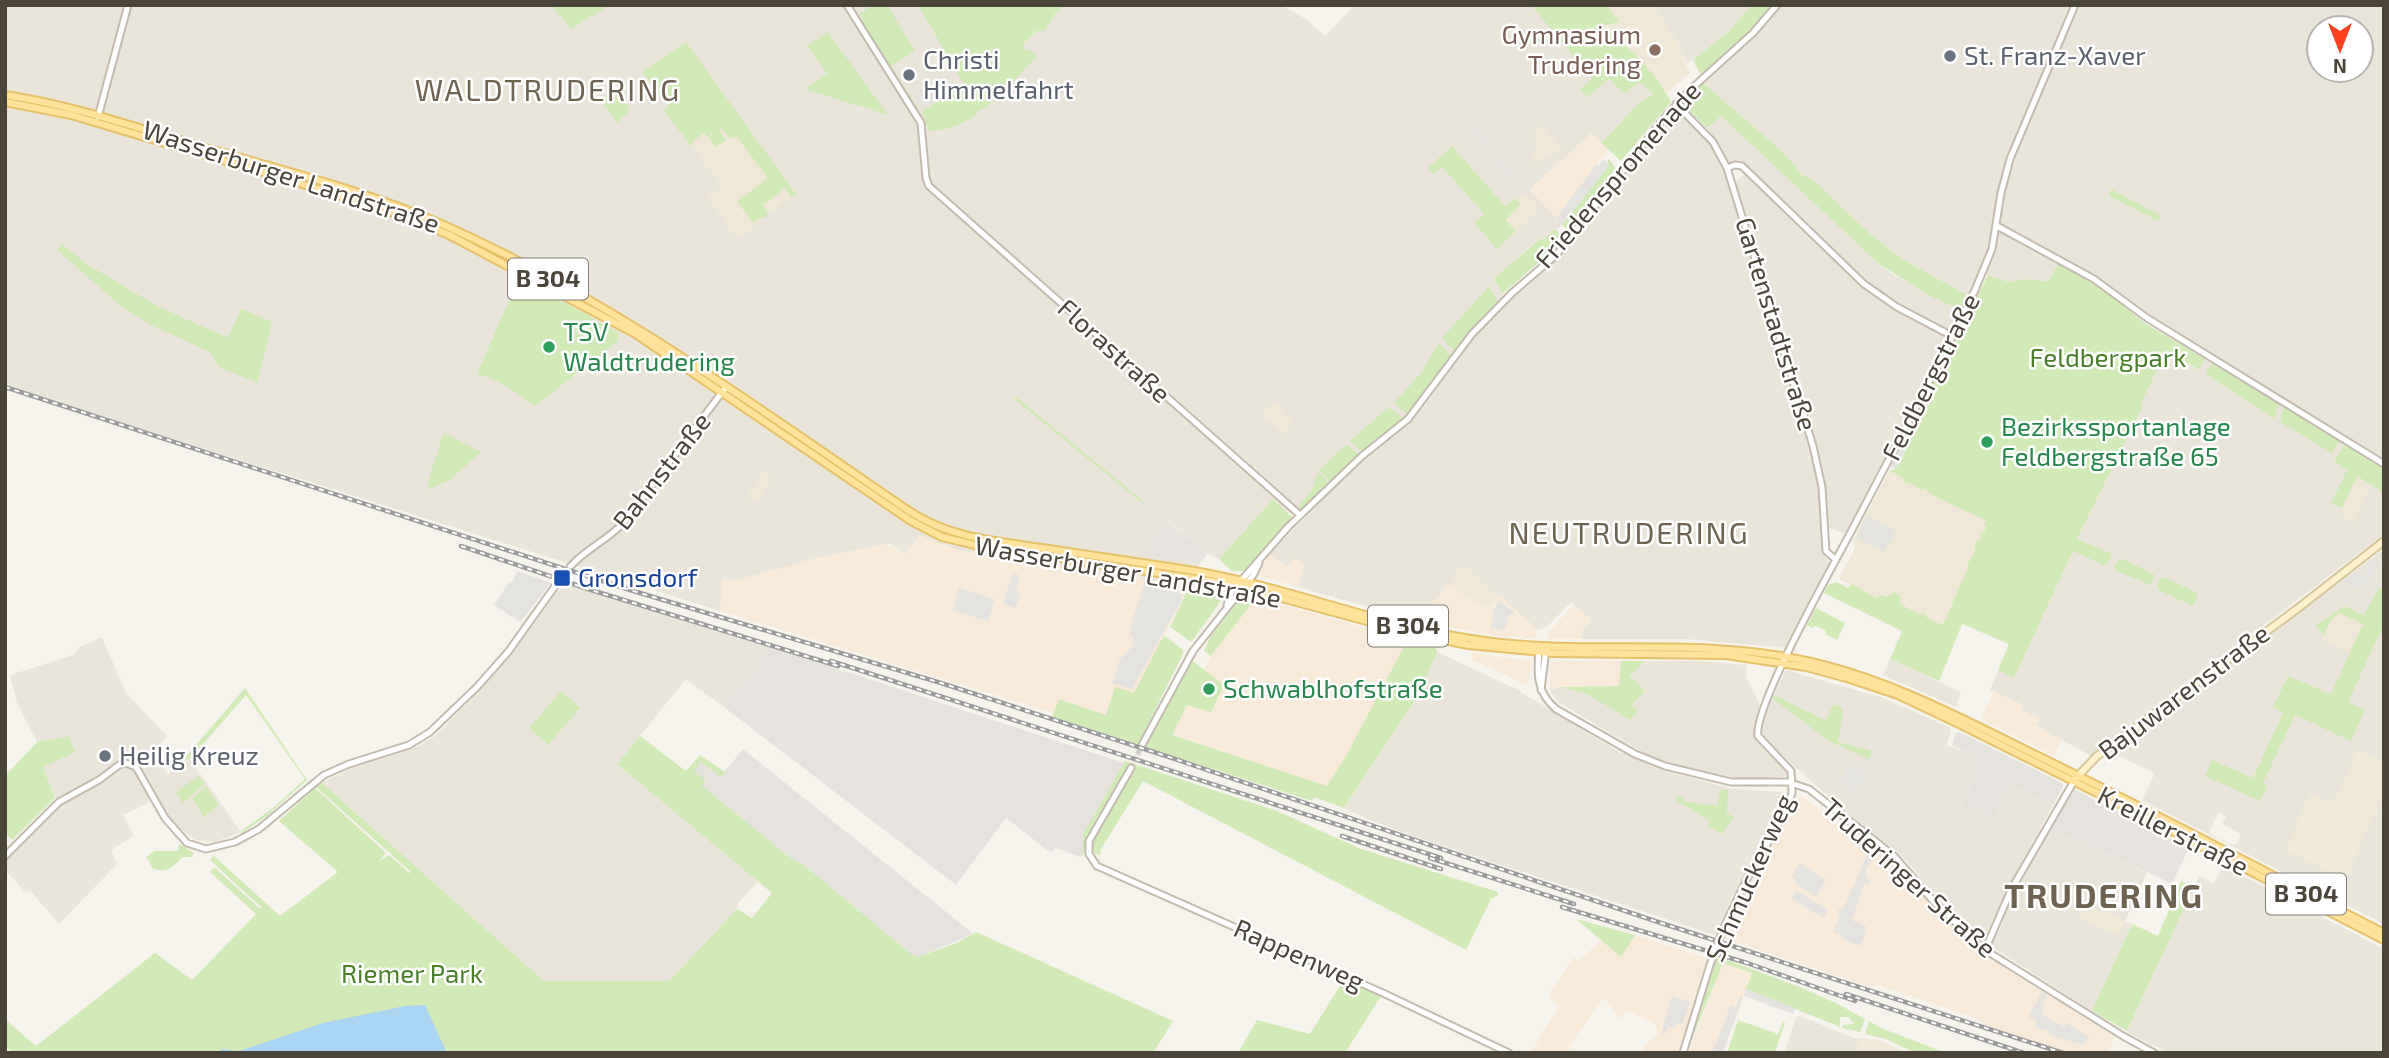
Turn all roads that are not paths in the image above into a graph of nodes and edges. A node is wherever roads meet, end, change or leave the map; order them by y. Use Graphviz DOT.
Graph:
graph roads {
  1 [pos="128,5"];
  2 [pos="847,5"];
  3 [pos="1777,5"];
  4 [pos="2075,5"];
  5 [pos="5,95"];
  6 [pos="5,102"];
  7 [pos="1676,104"];
  8 [pos="97,119"];
  9 [pos="1727,167"];
  10 [pos="1997,226"];
  11 [pos="1952,337"];
  12 [pos="724,390"];
  13 [pos="2384,464"];
  14 [pos="1300,516"];
  15 [pos="2384,541"];
  16 [pos="1836,560"];
  17 [pos="570,567"];
  18 [pos="558,582"];
  19 [pos="1242,584"];
  20 [pos="1542,649"];
  21 [pos="1785,660"];
  22 [pos="1142,745"];
  23 [pos="1131,768"];
  24 [pos="2076,778"];
  25 [pos="1793,783"];
  26 [pos="5,856"];
  27 [pos="2384,933"];
  28 [pos="2384,940"];
  29 [pos="1985,950"];
  30 [pos="1509,1053"];
  31 [pos="1683,1053"];
  32 [pos="2154,1053"];
  1 -- 8 [label="street"];
  2 -- 14 [label="street, Florastraße"];
  3 -- 7 [label="street, Friedenspromenade"];
  4 -- 10 [label="street, Feldbergstraße"];
  5 -- 8 [label="main road, Wasserburger Landstraße / B 304"];
  6 -- 8 [label="main road, Wasserburger Landstraße / B 304"];
  7 -- 9 [label="street, Gartenstadtstraße"];
  7 -- 14 [label="street, Friedenspromenade"];
  8 -- 12 [label="main road, Wasserburger Landstraße / B 304"];
  9 -- 11 [label="street"];
  9 -- 16 [label="street, Gartenstadtstraße"];
  10 -- 11 [label="street, Feldbergstraße"];
  10 -- 13 [label="street"];
  11 -- 16 [label="street, Feldbergstraße"];
  12 -- 17 [label="street, Bahnstraße"];
  12 -- 19 [label="main road, Wasserburger Landstraße / B 304"];
  14 -- 19 [label="street, Friedenspromenade"];
  15 -- 24 [label="main road, Bajuwarenstraße"];
  16 -- 21 [label="street, Feldbergstraße"];
  18 -- 26 [label="street"];
  19 -- 20 [label="main road, Wasserburger Landstraße / B 304"];
  19 -- 22 [label="street"];
  20 -- 21 [label="main road, Wasserburger Landstraße / B 304"];
  20 -- 25 [label="street, Truderinger Straße"];
  21 -- 24 [label="main road, Wasserburger Landstraße / B 304"];
  21 -- 25 [label="street, Feldbergstraße"];
  23 -- 30 [label="street, Rappenweg"];
  24 -- 27 [label="main road, Kreillerstraße / B 304"];
  24 -- 28 [label="main road, Kreillerstraße / B 304"];
  24 -- 29 [label="street, Bajuwarenstraße"];
  25 -- 29 [label="street, Truderinger Straße"];
  25 -- 31 [label="street, Schmuckerweg, bridge"];
  29 -- 32 [label="street, Truderinger Straße"];
}
